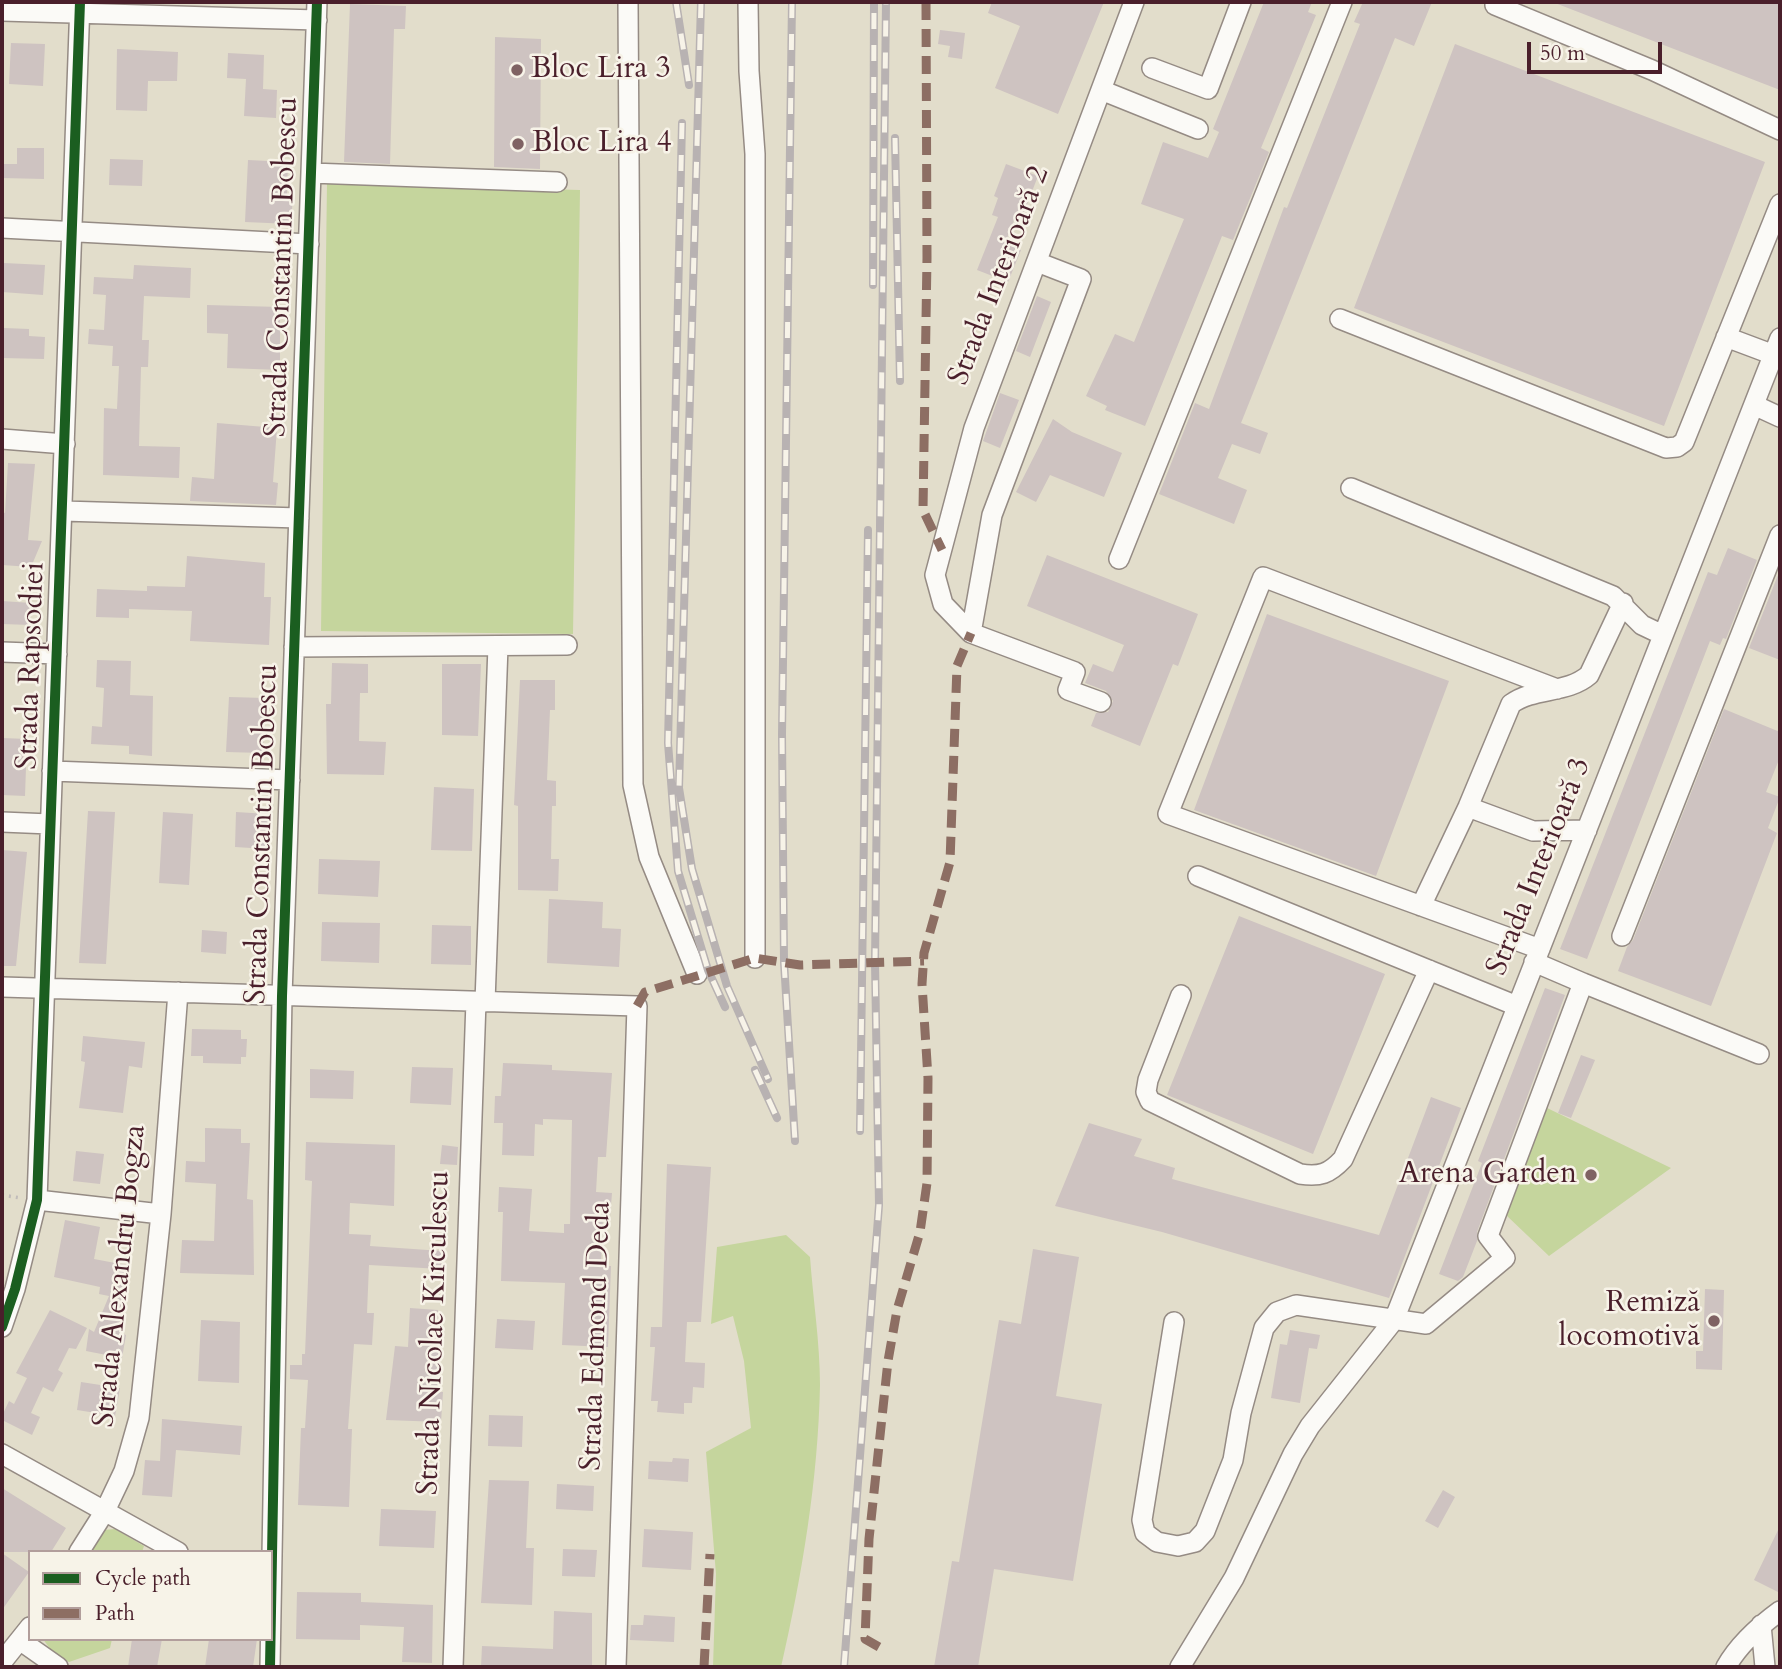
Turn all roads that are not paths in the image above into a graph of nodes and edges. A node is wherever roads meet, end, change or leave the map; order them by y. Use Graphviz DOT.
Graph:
graph roads {
  1 [pos="628,2"];
  2 [pos="748,2"];
  3 [pos="1134,2"];
  4 [pos="1241,2"];
  5 [pos="1342,2"];
  6 [pos="1495,5"];
  7 [pos="80,8"];
  8 [pos="2,11"];
  9 [pos="317,11"];
  10 [pos="1152,68"];
  11 [pos="1101,90"];
  12 [pos="1198,129"];
  13 [pos="1780,130"];
  14 [pos="311,173"];
  15 [pos="557,182"];
  16 [pos="1780,204"];
  17 [pos="2,228"];
  18 [pos="73,232"];
  19 [pos="309,244"];
  20 [pos="1037,262"];
  21 [pos="1340,319"];
  22 [pos="1726,337"];
  23 [pos="1777,347"];
  24 [pos="1754,405"];
  25 [pos="1780,417"];
  26 [pos="2,439"];
  27 [pos="65,444"];
  28 [pos="1351,488"];
  29 [pos="63,511"];
  30 [pos="299,518"];
  31 [pos="1780,536"];
  32 [pos="1119,559"];
  33 [pos="1623,603"];
  34 [pos="971,633"];
  35 [pos="1663,635"];
  36 [pos="567,645"];
  37 [pos="498,646"];
  38 [pos="294,648"];
  39 [pos="2,652"];
  40 [pos="57,654"];
  41 [pos="1557,690"];
  42 [pos="1101,702"];
  43 [pos="52,771"];
  44 [pos="289,780"];
  45 [pos="1468,807"];
  46 [pos="2,822"];
  47 [pos="50,824"];
  48 [pos="1587,830"];
  49 [pos="1198,876"];
  50 [pos="1421,906"];
  51 [pos="1622,936"];
  52 [pos="1537,955"];
  53 [pos="755,958"];
  54 [pos="1429,970"];
  55 [pos="696,974"];
  56 [pos="1583,983"];
  57 [pos="2,987"];
  58 [pos="44,988"];
  59 [pos="178,992"];
  60 [pos="1181,995"];
  61 [pos="282,996"];
  62 [pos="481,1002"];
  63 [pos="1517,1006"];
  64 [pos="1759,1054"];
  65 [pos="37,1200"];
  66 [pos="161,1214"];
  67 [pos="1394,1320"];
  68 [pos="1174,1322"];
  69 [pos="2,1327"];
  70 [pos="2,1454"];
  71 [pos="105,1511"];
  72 [pos="80,1550"];
  73 [pos="174,1550"];
  74 [pos="273,1550"];
  75 [pos="1780,1611"];
  76 [pos="1761,1625"];
  77 [pos="25,1634"];
  78 [pos="32,1641"];
  79 [pos="271,1641"];
  80 [pos="2,1662"];
  81 [pos="58,1667"];
  82 [pos="270,1667"];
  83 [pos="453,1667"];
  84 [pos="616,1667"];
  85 [pos="1180,1667"];
  86 [pos="1726,1667"];
  87 [pos="1765,1667"];
  1 -- 55 [label="street"];
  2 -- 53 [label="street"];
  3 -- 11 [label="street, Strada Interioară 2"];
  4 -- 10 [label="street"];
  5 -- 32 [label="street"];
  6 -- 13 [label="street"];
  7 -- 8 [label="street"];
  7 -- 9 [label="street"];
  7 -- 18 [label="street, Strada Rapsodiei"];
  9 -- 14 [label="street, Strada Constantin Bobescu"];
  11 -- 12 [label="street"];
  11 -- 20 [label="street, Strada Interioară 2"];
  14 -- 15 [label="street"];
  14 -- 19 [label="street, Strada Constantin Bobescu"];
  16 -- 22 [label="street"];
  17 -- 18 [label="street"];
  18 -- 19 [label="street"];
  18 -- 27 [label="street, Strada Rapsodiei"];
  19 -- 30 [label="street, Strada Constantin Bobescu"];
  20 -- 34 [label="street, Strada Interioară 2"];
  20 -- 34 [label="street"];
  21 -- 22 [label="street"];
  22 -- 23 [label="street"];
  23 -- 24 [label="street, Strada Interioară 3"];
  24 -- 25 [label="street"];
  24 -- 35 [label="street, Strada Interioară 3"];
  26 -- 27 [label="street"];
  27 -- 29 [label="street, Strada Rapsodiei"];
  28 -- 33 [label="street"];
  29 -- 30 [label="street"];
  29 -- 40 [label="street, Strada Rapsodiei"];
  30 -- 38 [label="street, Strada Constantin Bobescu"];
  31 -- 51 [label="street"];
  33 -- 35 [label="street"];
  33 -- 41 [label="street"];
  34 -- 42 [label="street"];
  35 -- 48 [label="street, Strada Interioară 3"];
  36 -- 37 [label="street"];
  37 -- 38 [label="street"];
  37 -- 62 [label="street, Strada Nicolae Kirculescu"];
  38 -- 44 [label="street, Strada Constantin Bobescu"];
  39 -- 40 [label="street"];
  40 -- 43 [label="street, Strada Rapsodiei"];
  41 -- 45 [label="street"];
  41 -- 50 [label="street"];
  43 -- 44 [label="street"];
  43 -- 47 [label="street, Strada Rapsodiei"];
  44 -- 61 [label="street, Strada Constantin Bobescu"];
  45 -- 48 [label="street"];
  45 -- 50 [label="street"];
  46 -- 47 [label="street"];
  47 -- 58 [label="street, Strada Rapsodiei"];
  48 -- 52 [label="street, Strada Interioară 3"];
  49 -- 54 [label="street"];
  50 -- 52 [label="street"];
  52 -- 56 [label="street"];
  52 -- 63 [label="street, Strada Interioară 3"];
  54 -- 60 [label="street"];
  54 -- 63 [label="street"];
  56 -- 64 [label="street"];
  56 -- 67 [label="street"];
  57 -- 58 [label="street"];
  58 -- 59 [label="street"];
  58 -- 65 [label="street, Strada Rapsodiei"];
  59 -- 61 [label="street"];
  59 -- 66 [label="street, Strada Alexandru Bogza"];
  61 -- 62 [label="street"];
  61 -- 74 [label="street, Strada Constantin Bobescu"];
  62 -- 83 [label="street, Strada Nicolae Kirculescu"];
  62 -- 84 [label="street, Strada Edmond Deda"];
  63 -- 67 [label="street, Strada Interioară 3"];
  65 -- 66 [label="street"];
  65 -- 69 [label="street, Strada Rapsodiei"];
  66 -- 71 [label="street, Strada Alexandru Bogza"];
  67 -- 68 [label="street"];
  67 -- 85 [label="street, Strada Interioară 3"];
  70 -- 71 [label="street"];
  71 -- 72 [label="street, Strada Alexandru Bogza"];
  71 -- 73 [label="street"];
  75 -- 76 [label="street"];
  76 -- 86 [label="street"];
  76 -- 87 [label="street"];
  77 -- 80 [label="street"];
  78 -- 81 [label="street"];
  79 -- 82 [label="street, Strada Constantin Bobescu"];
}
